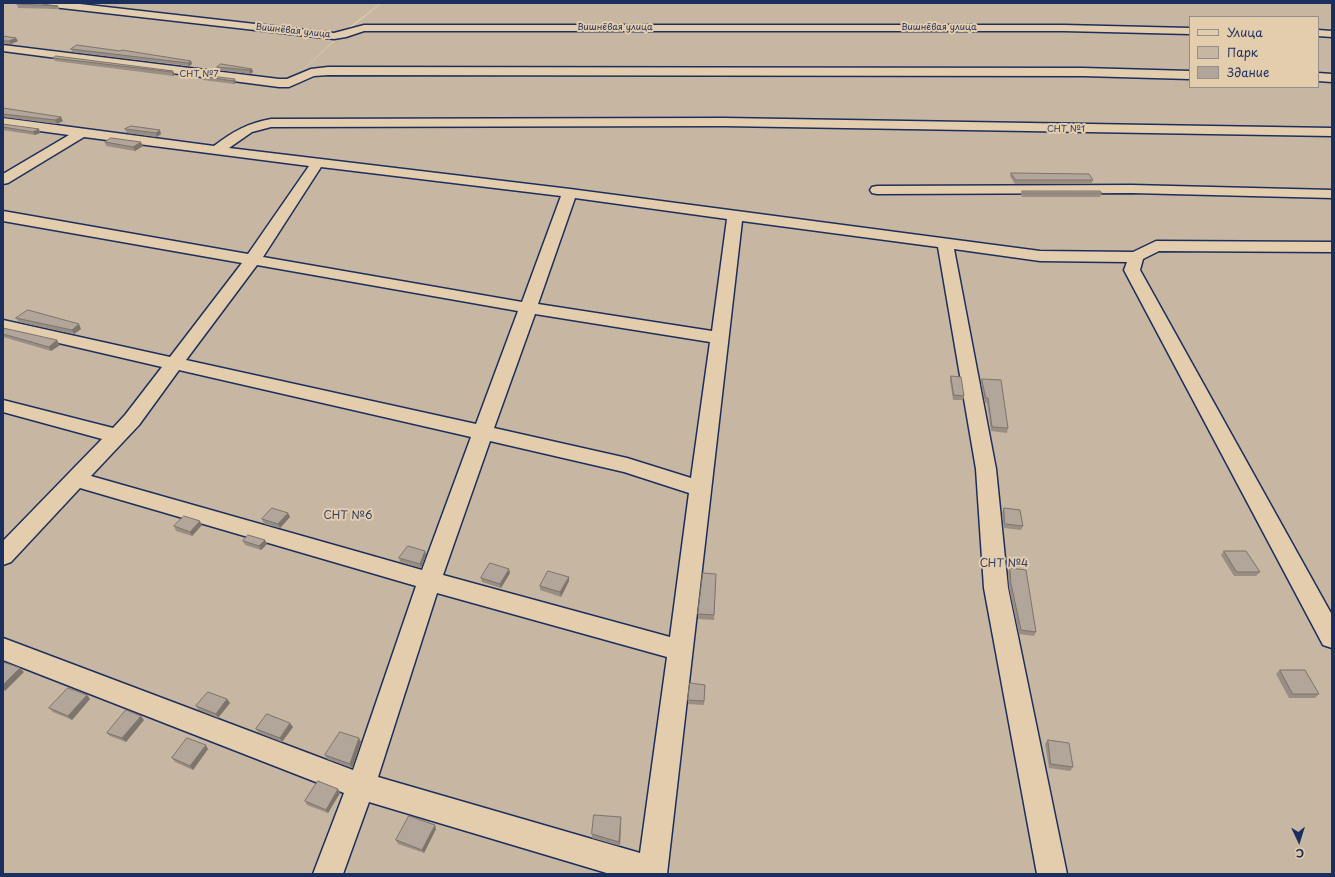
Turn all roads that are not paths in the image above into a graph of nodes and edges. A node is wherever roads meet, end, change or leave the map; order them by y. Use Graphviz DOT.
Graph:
graph roads {
  1 [pos="44,3"];
  2 [pos="1189,31"];
  3 [pos="1319,33"];
  4 [pos="1332,34"];
  5 [pos="3,48"];
  6 [pos="1189,75"];
  7 [pos="1319,77"];
  8 [pos="1332,78"];
  9 [pos="3,122"];
  10 [pos="1332,132"];
  11 [pos="82,133"];
  12 [pos="217,151"];
  13 [pos="318,162"];
  14 [pos="3,180"];
  15 [pos="877,190"];
  16 [pos="570,193"];
  17 [pos="1332,194"];
  18 [pos="3,216"];
  19 [pos="735,216"];
  20 [pos="945,244"];
  21 [pos="1332,247"];
  22 [pos="1136,257"];
  23 [pos="252,260"];
  24 [pos="529,308"];
  25 [pos="3,325"];
  26 [pos="719,338"];
  27 [pos="175,363"];
  28 [pos="3,406"];
  29 [pos="484,432"];
  30 [pos="116,436"];
  31 [pos="75,479"];
  32 [pos="700,489"];
  33 [pos="3,556"];
  34 [pos="429,581"];
  35 [pos="1332,638"];
  36 [pos="3,649"];
  37 [pos="680,650"];
  38 [pos="361,786"];
  39 [pos="653,873"];
  40 [pos="328,874"];
  41 [pos="1052,874"];
  1 -- 2 [label="street, Вишнёвая улица"];
  3 -- 4 [label="street"];
  5 -- 6 [label="street"];
  7 -- 8 [label="street"];
  9 -- 11 [label="street"];
  10 -- 12 [label="street"];
  11 -- 12 [label="street"];
  11 -- 14 [label="street"];
  12 -- 13 [label="street"];
  13 -- 16 [label="street"];
  13 -- 23 [label="street"];
  15 -- 17 [label="street"];
  16 -- 19 [label="street"];
  16 -- 24 [label="street"];
  18 -- 23 [label="street"];
  19 -- 20 [label="street"];
  19 -- 26 [label="street"];
  20 -- 22 [label="street"];
  20 -- 41 [label="street"];
  21 -- 22 [label="street"];
  22 -- 35 [label="street"];
  23 -- 24 [label="street"];
  23 -- 27 [label="street"];
  24 -- 26 [label="street"];
  24 -- 29 [label="street"];
  25 -- 27 [label="street"];
  26 -- 32 [label="street"];
  27 -- 29 [label="street"];
  27 -- 30 [label="street"];
  28 -- 30 [label="street"];
  29 -- 32 [label="street"];
  29 -- 34 [label="street"];
  30 -- 31 [label="street"];
  31 -- 33 [label="street"];
  31 -- 34 [label="street"];
  32 -- 37 [label="street"];
  34 -- 37 [label="street"];
  34 -- 38 [label="street"];
  36 -- 38 [label="street"];
  37 -- 39 [label="street"];
  38 -- 39 [label="street"];
  38 -- 40 [label="street"];
}
